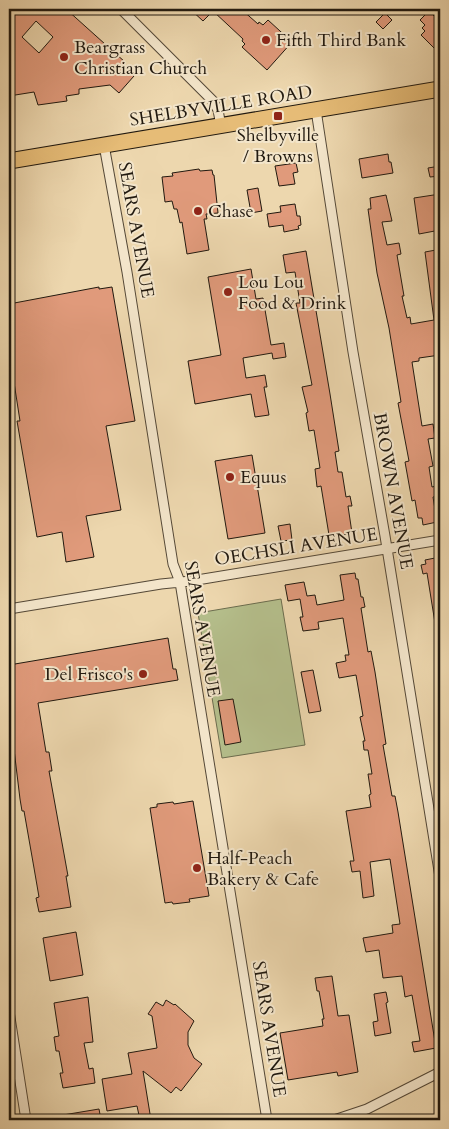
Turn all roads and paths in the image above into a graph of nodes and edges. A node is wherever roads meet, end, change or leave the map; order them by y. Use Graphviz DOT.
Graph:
graph roads {
  1 [pos="121,9"];
  2 [pos="440,89"];
  3 [pos="316,110"];
  4 [pos="221,126"];
  5 [pos="104,145"];
  6 [pos="9,161"];
  7 [pos="440,540"];
  8 [pos="387,549"];
  9 [pos="180,582"];
  10 [pos="9,609"];
  11 [pos="440,877"];
  12 [pos="9,1011"];
  13 [pos="440,1072"];
  14 [pos="26,1120"];
  15 [pos="267,1120"];
  16 [pos="334,1120"];
  1 -- 4 [label="street"];
  2 -- 3 [label="main road, SHELBYVILLE ROAD"];
  3 -- 4 [label="main road, SHELBYVILLE ROAD"];
  3 -- 8 [label="street, BROWN AVENUE"];
  4 -- 5 [label="main road, SHELBYVILLE ROAD"];
  5 -- 6 [label="main road, SHELBYVILLE ROAD"];
  5 -- 9 [label="street, SEARS AVENUE"];
  7 -- 8 [label="street, OECHSLI AVENUE"];
  8 -- 9 [label="street, OECHSLI AVENUE"];
  8 -- 11 [label="street, BROWN AVENUE"];
  9 -- 10 [label="street, OECHSLI AVENUE"];
  9 -- 15 [label="street, SEARS AVENUE"];
  12 -- 14 [label="street"];
  13 -- 16 [label="street"];
}
